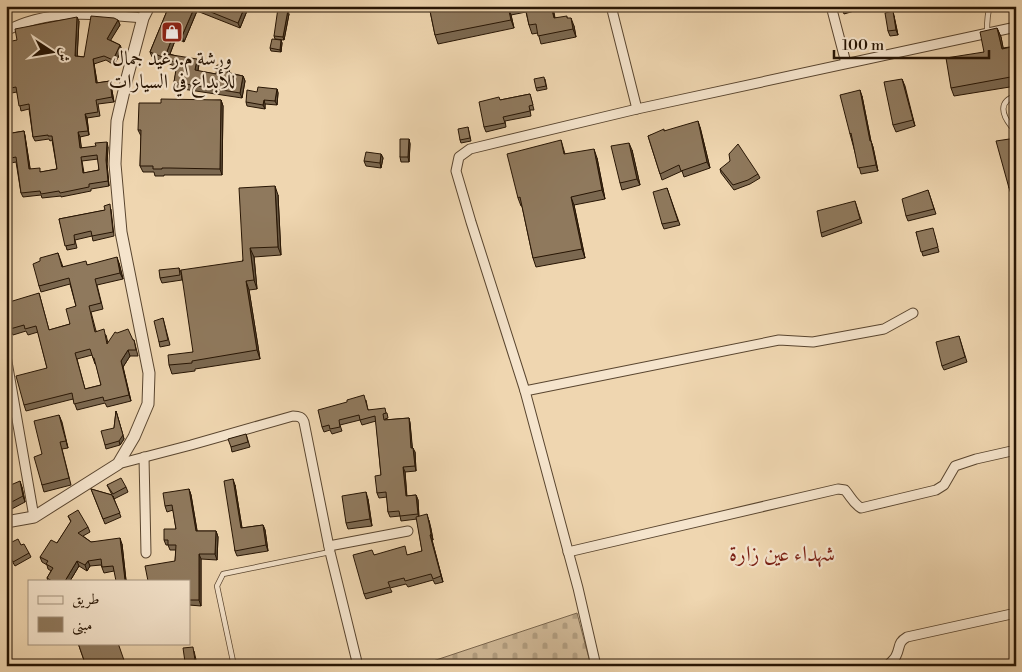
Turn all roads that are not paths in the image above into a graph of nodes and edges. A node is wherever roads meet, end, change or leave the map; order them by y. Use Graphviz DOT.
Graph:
graph roads {
  1 [pos="148,6"];
  2 [pos="611,6"];
  3 [pos="831,6"];
  4 [pos="990,6"];
  5 [pos="143,18"];
  6 [pos="1016,27"];
  7 [pos="6,31"];
  8 [pos="987,32"];
  9 [pos="846,63"];
  10 [pos="1016,96"];
  11 [pos="636,109"];
  12 [pos="1016,127"];
  13 [pos="913,313"];
  14 [pos="6,356"];
  15 [pos="525,391"];
  16 [pos="1016,450"];
  17 [pos="144,457"];
  18 [pos="118,464"];
  19 [pos="34,517"];
  20 [pos="6,522"];
  21 [pos="408,532"];
  22 [pos="329,549"];
  23 [pos="568,552"];
  24 [pos="146,553"];
  25 [pos="1016,613"];
  26 [pos="234,666"];
  27 [pos="358,666"];
  28 [pos="596,666"];
  29 [pos="887,666"];
  1 -- 5 [label="street"];
  2 -- 11 [label="street"];
  3 -- 9 [label="street"];
  4 -- 8 [label="lane"];
  5 -- 7 [label="street"];
  5 -- 18 [label="street"];
  6 -- 8 [label="street"];
  8 -- 9 [label="street"];
  9 -- 11 [label="street"];
  10 -- 12 [label="lane"];
  11 -- 15 [label="street"];
  13 -- 15 [label="street"];
  14 -- 19 [label="street"];
  15 -- 23 [label="street"];
  16 -- 23 [label="street"];
  17 -- 18 [label="street"];
  17 -- 22 [label="street"];
  17 -- 24 [label="street"];
  18 -- 19 [label="street"];
  19 -- 20 [label="street"];
  21 -- 22 [label="street"];
  22 -- 26 [label="lane"];
  22 -- 27 [label="street"];
  23 -- 28 [label="street"];
  25 -- 29 [label="street"];
}
